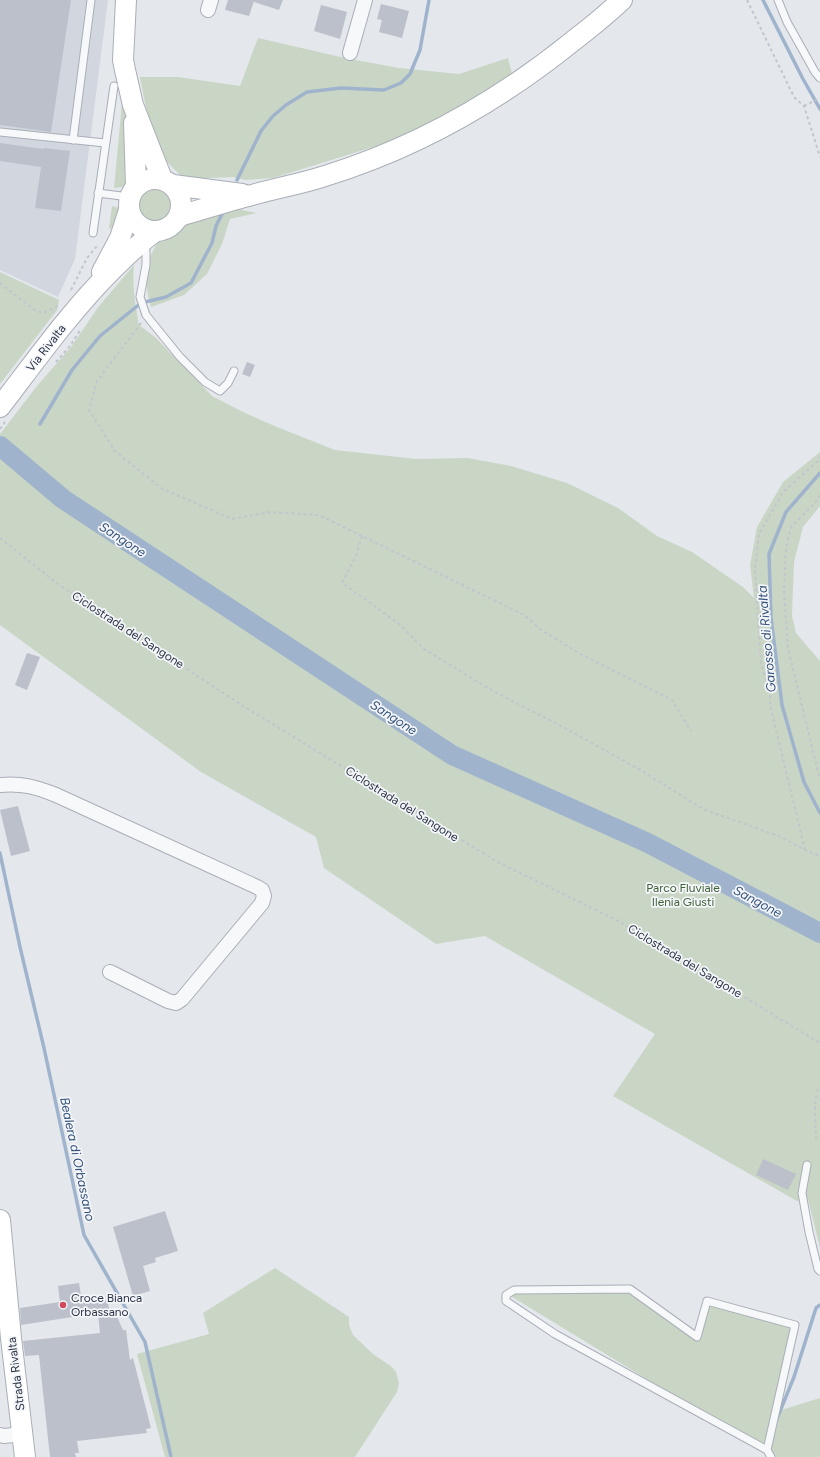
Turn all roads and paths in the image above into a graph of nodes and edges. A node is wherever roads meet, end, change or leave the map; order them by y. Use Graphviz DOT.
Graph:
graph roads {
  1 [pos="91,0"];
  2 [pos="126,0"];
  3 [pos="365,0"];
  4 [pos="622,0"];
  5 [pos="747,0"];
  6 [pos="778,0"];
  7 [pos="350,53"];
  8 [pos="820,78"];
  9 [pos="114,86"];
  10 [pos="820,98"];
  11 [pos="133,105"];
  12 [pos="804,106"];
  13 [pos="0,132"];
  14 [pos="73,140"];
  15 [pos="105,143"];
  16 [pos="820,157"];
  17 [pos="168,182"];
  18 [pos="98,193"];
  19 [pos="250,195"];
  20 [pos="131,198"];
  21 [pos="180,216"];
  22 [pos="156,231"];
  23 [pos="92,233"];
  24 [pos="138,244"];
  25 [pos="93,290"];
  26 [pos="146,316"];
  27 [pos="234,371"];
  28 [pos="0,407"];
  29 [pos="820,457"];
  30 [pos="820,495"];
  31 [pos="362,536"];
  32 [pos="0,538"];
  33 [pos="692,731"];
  34 [pos="820,780"];
  35 [pos="0,785"];
  36 [pos="805,850"];
  37 [pos="820,856"];
  38 [pos="110,972"];
  39 [pos="820,1043"];
  40 [pos="820,1086"];
  41 [pos="816,1140"];
  42 [pos="807,1165"];
  43 [pos="0,1220"];
  44 [pos="1,1240"];
  45 [pos="820,1271"];
  46 [pos="7,1437"];
  47 [pos="767,1450"];
  48 [pos="25,1457"];
  49 [pos="771,1457"];
  1 -- 14 [label="lane"];
  2 -- 11 [label="street"];
  3 -- 7 [label="street"];
  4 -- 19 [label="street"];
  5 -- 12 [label="path"];
  6 -- 8 [label="lane"];
  9 -- 15 [label="lane"];
  10 -- 12 [label="path"];
  11 -- 17 [label="street"];
  11 -- 20 [label="street"];
  12 -- 16 [label="path"];
  13 -- 14 [label="lane"];
  14 -- 15 [label="lane"];
  15 -- 18 [label="lane"];
  17 -- 19 [label="street"];
  17 -- 20 [label="street"];
  17 -- 21 [label="street"];
  18 -- 20 [label="lane"];
  18 -- 23 [label="lane"];
  19 -- 21 [label="street"];
  20 -- 22 [label="street"];
  20 -- 25 [label="street, Via Rivalta"];
  21 -- 22 [label="street, Via Rivalta"];
  22 -- 24 [label="street, Via Rivalta"];
  24 -- 25 [label="street, Via Rivalta"];
  24 -- 26 [label="lane"];
  25 -- 28 [label="street, Via Rivalta"];
  26 -- 27 [label="lane"];
  26 -- 31 [label="path"];
  29 -- 36 [label="path"];
  30 -- 34 [label="path"];
  31 -- 33 [label="path"];
  31 -- 36 [label="path"];
  32 -- 39 [label="path, Ciclostrada del Sangone"];
  35 -- 38 [label="street"];
  36 -- 37 [label="path"];
  40 -- 41 [label="path"];
  42 -- 45 [label="lane"];
  43 -- 44 [label="street, Strada Rivalta"];
  44 -- 46 [label="street, Strada Rivalta"];
  46 -- 48 [label="street, Strada Rivalta"];
  47 -- 47 [label="lane"];
  47 -- 49 [label="lane"];
}
